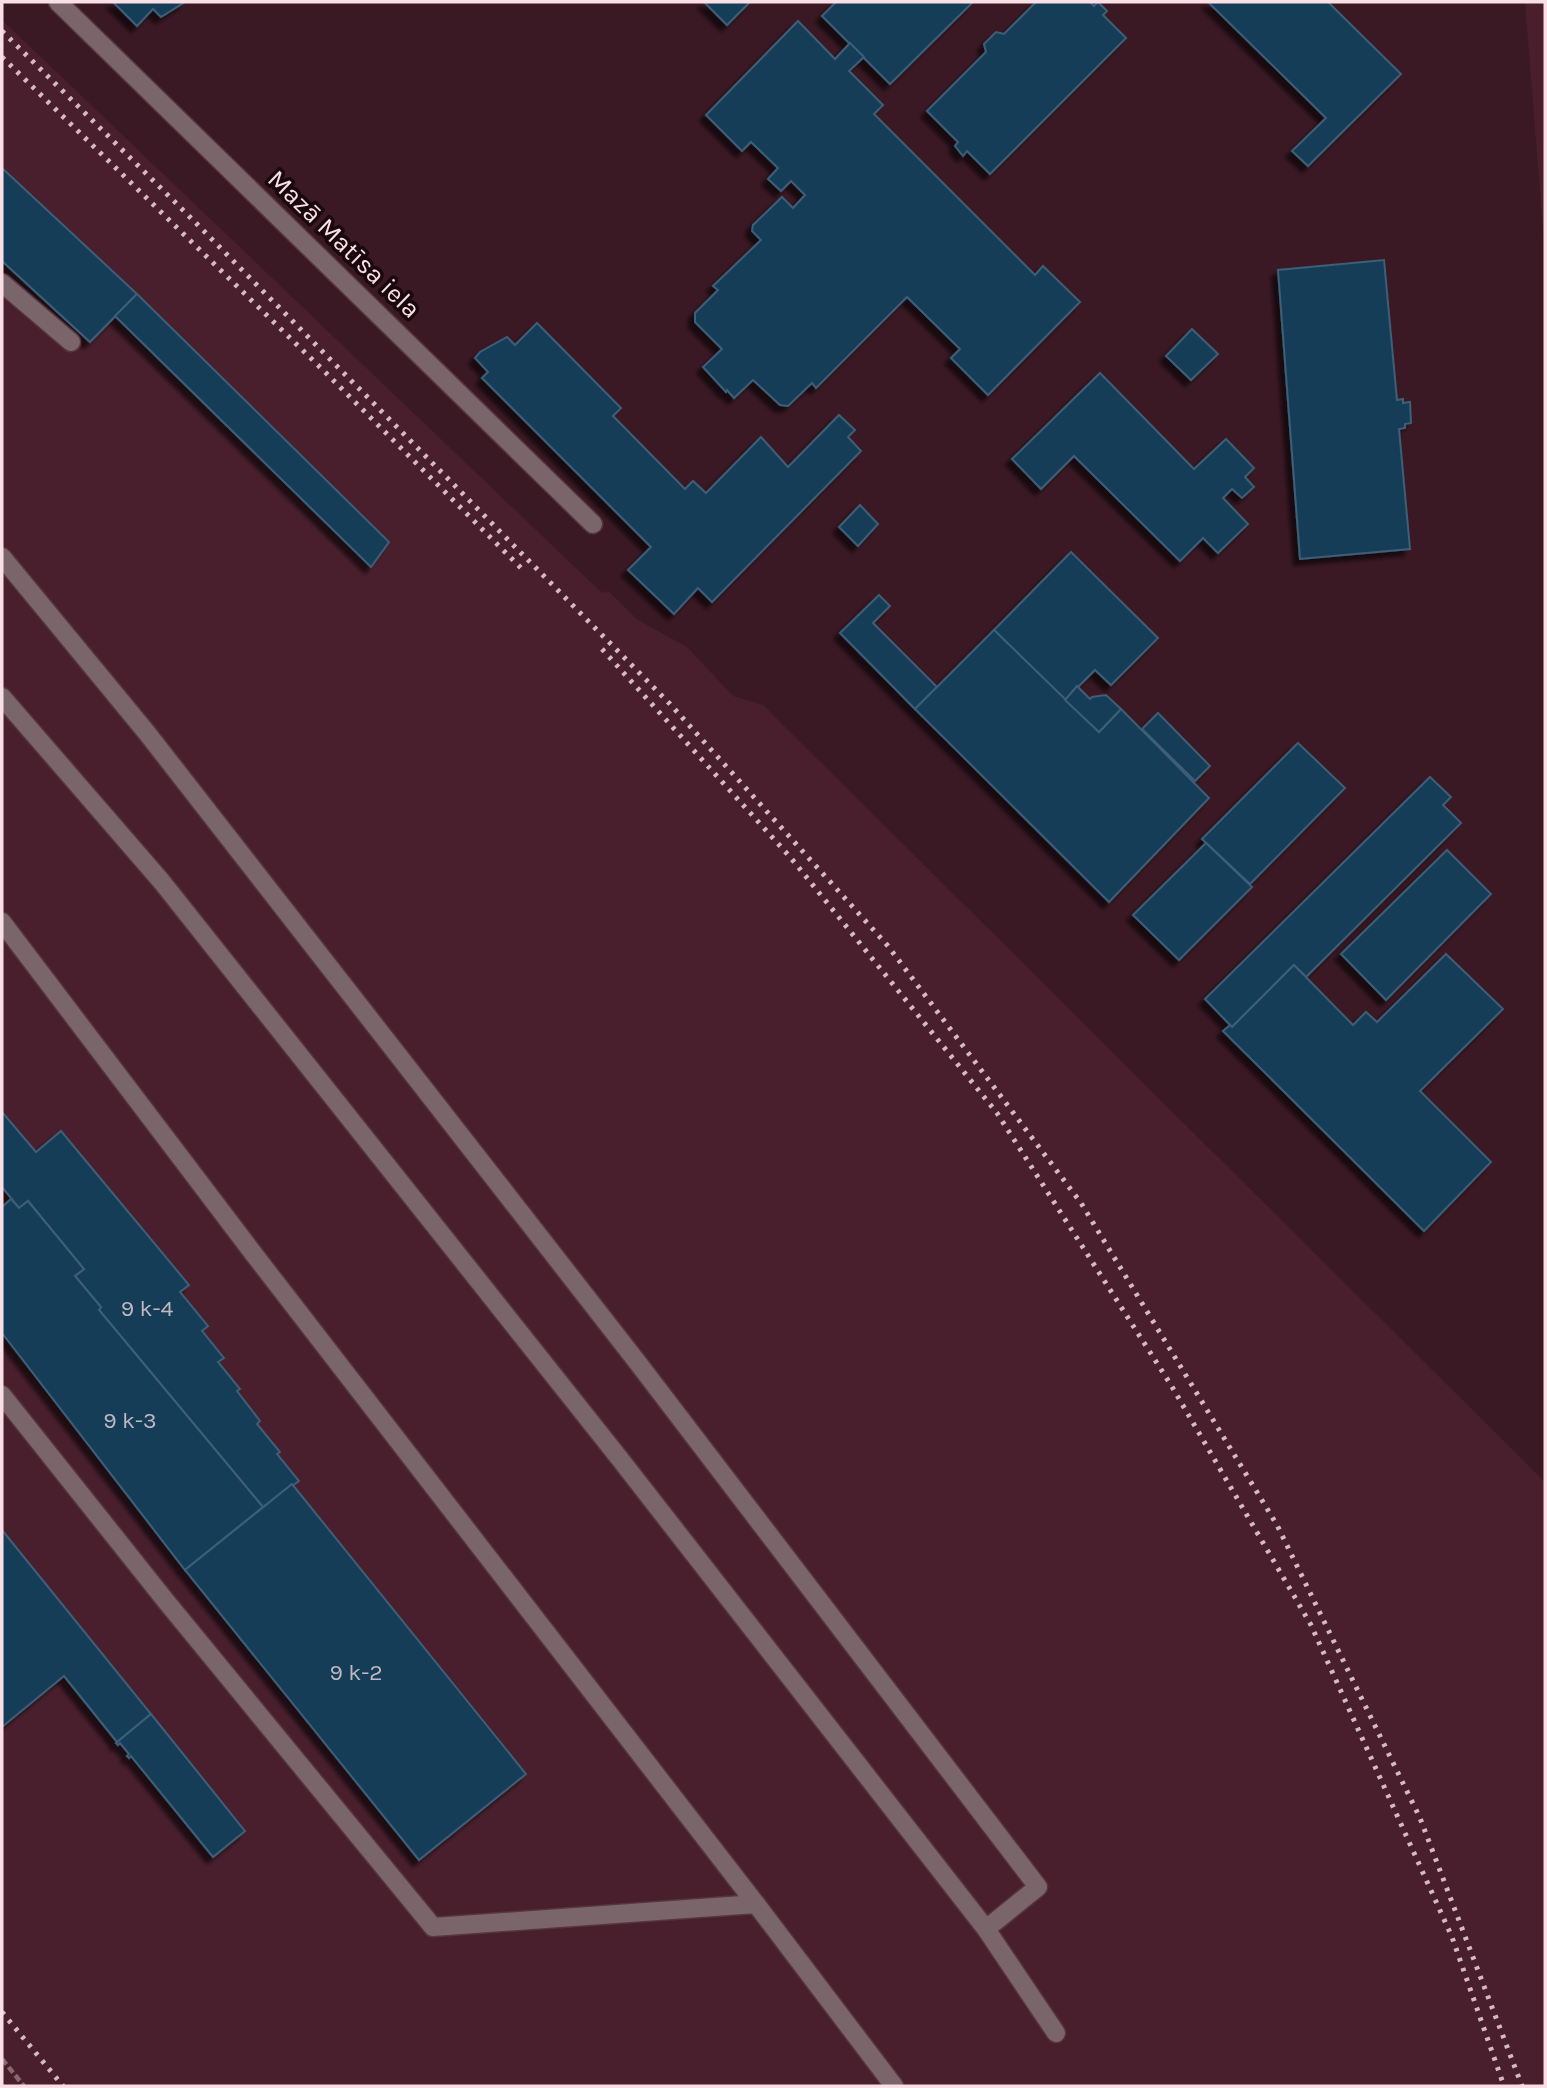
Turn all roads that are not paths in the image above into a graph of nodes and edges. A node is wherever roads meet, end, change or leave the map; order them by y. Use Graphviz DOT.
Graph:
graph roads {
  1 [pos="58,2"];
  2 [pos="2,283"];
  3 [pos="71,342"];
  4 [pos="593,524"];
  5 [pos="2,557"];
  6 [pos="2,697"];
  7 [pos="2,922"];
  8 [pos="2,1395"];
  9 [pos="757,1904"];
  10 [pos="986,1930"];
  11 [pos="1056,2033"];
  12 [pos="894,2086"];
  1 -- 4 [label="street, Mazā Matīsa iela"];
  2 -- 3 [label="street"];
  5 -- 10 [label="street"];
  6 -- 10 [label="street"];
  7 -- 9 [label="street"];
  8 -- 9 [label="street"];
  9 -- 12 [label="street"];
  10 -- 11 [label="street"];
}
